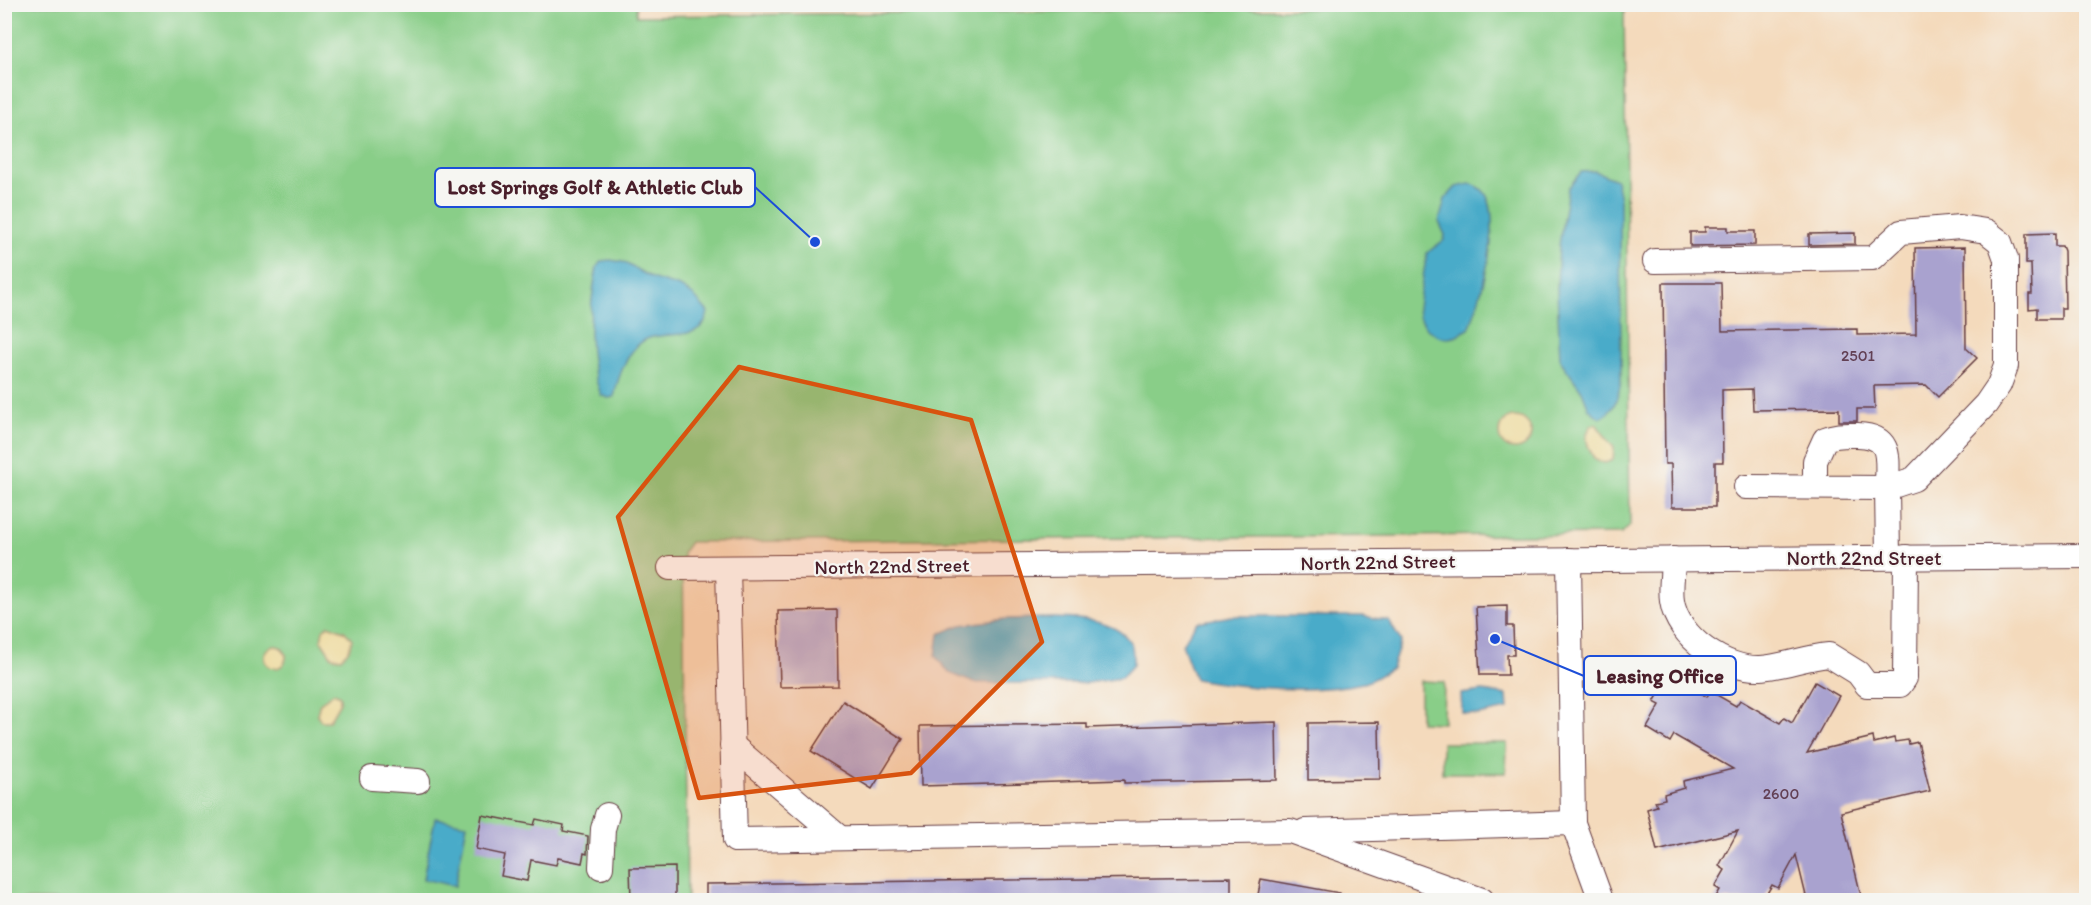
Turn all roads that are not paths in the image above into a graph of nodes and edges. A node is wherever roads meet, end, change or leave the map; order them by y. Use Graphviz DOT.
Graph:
graph roads {
  1 [pos="1655,261"];
  2 [pos="1746,487"];
  3 [pos="1815,487"];
  4 [pos="1887,488"];
  5 [pos="2086,556"];
  6 [pos="1897,557"];
  7 [pos="1673,559"];
  8 [pos="1569,560"];
  9 [pos="670,568"];
  10 [pos="728,568"];
  11 [pos="732,745"];
  12 [pos="372,778"];
  13 [pos="418,781"];
  14 [pos="607,815"];
  15 [pos="1573,823"];
  16 [pos="1290,831"];
  17 [pos="840,838"];
  18 [pos="601,867"];
  19 [pos="1482,900"];
  20 [pos="1600,900"];
  1 -- 4 [label="street"];
  2 -- 3 [label="street"];
  3 -- 4 [label="street"];
  3 -- 4 [label="street"];
  4 -- 6 [label="street"];
  5 -- 6 [label="street, North 22nd Street"];
  6 -- 7 [label="street, North 22nd Street"];
  6 -- 7 [label="street"];
  7 -- 8 [label="street, North 22nd Street"];
  8 -- 10 [label="street, North 22nd Street"];
  8 -- 15 [label="street"];
  9 -- 10 [label="street, North 22nd Street"];
  10 -- 11 [label="street"];
  11 -- 17 [label="street"];
  11 -- 17 [label="street"];
  12 -- 13 [label="street"];
  14 -- 18 [label="street"];
  15 -- 16 [label="street"];
  15 -- 20 [label="street"];
  16 -- 17 [label="street"];
  16 -- 19 [label="street"];
}
